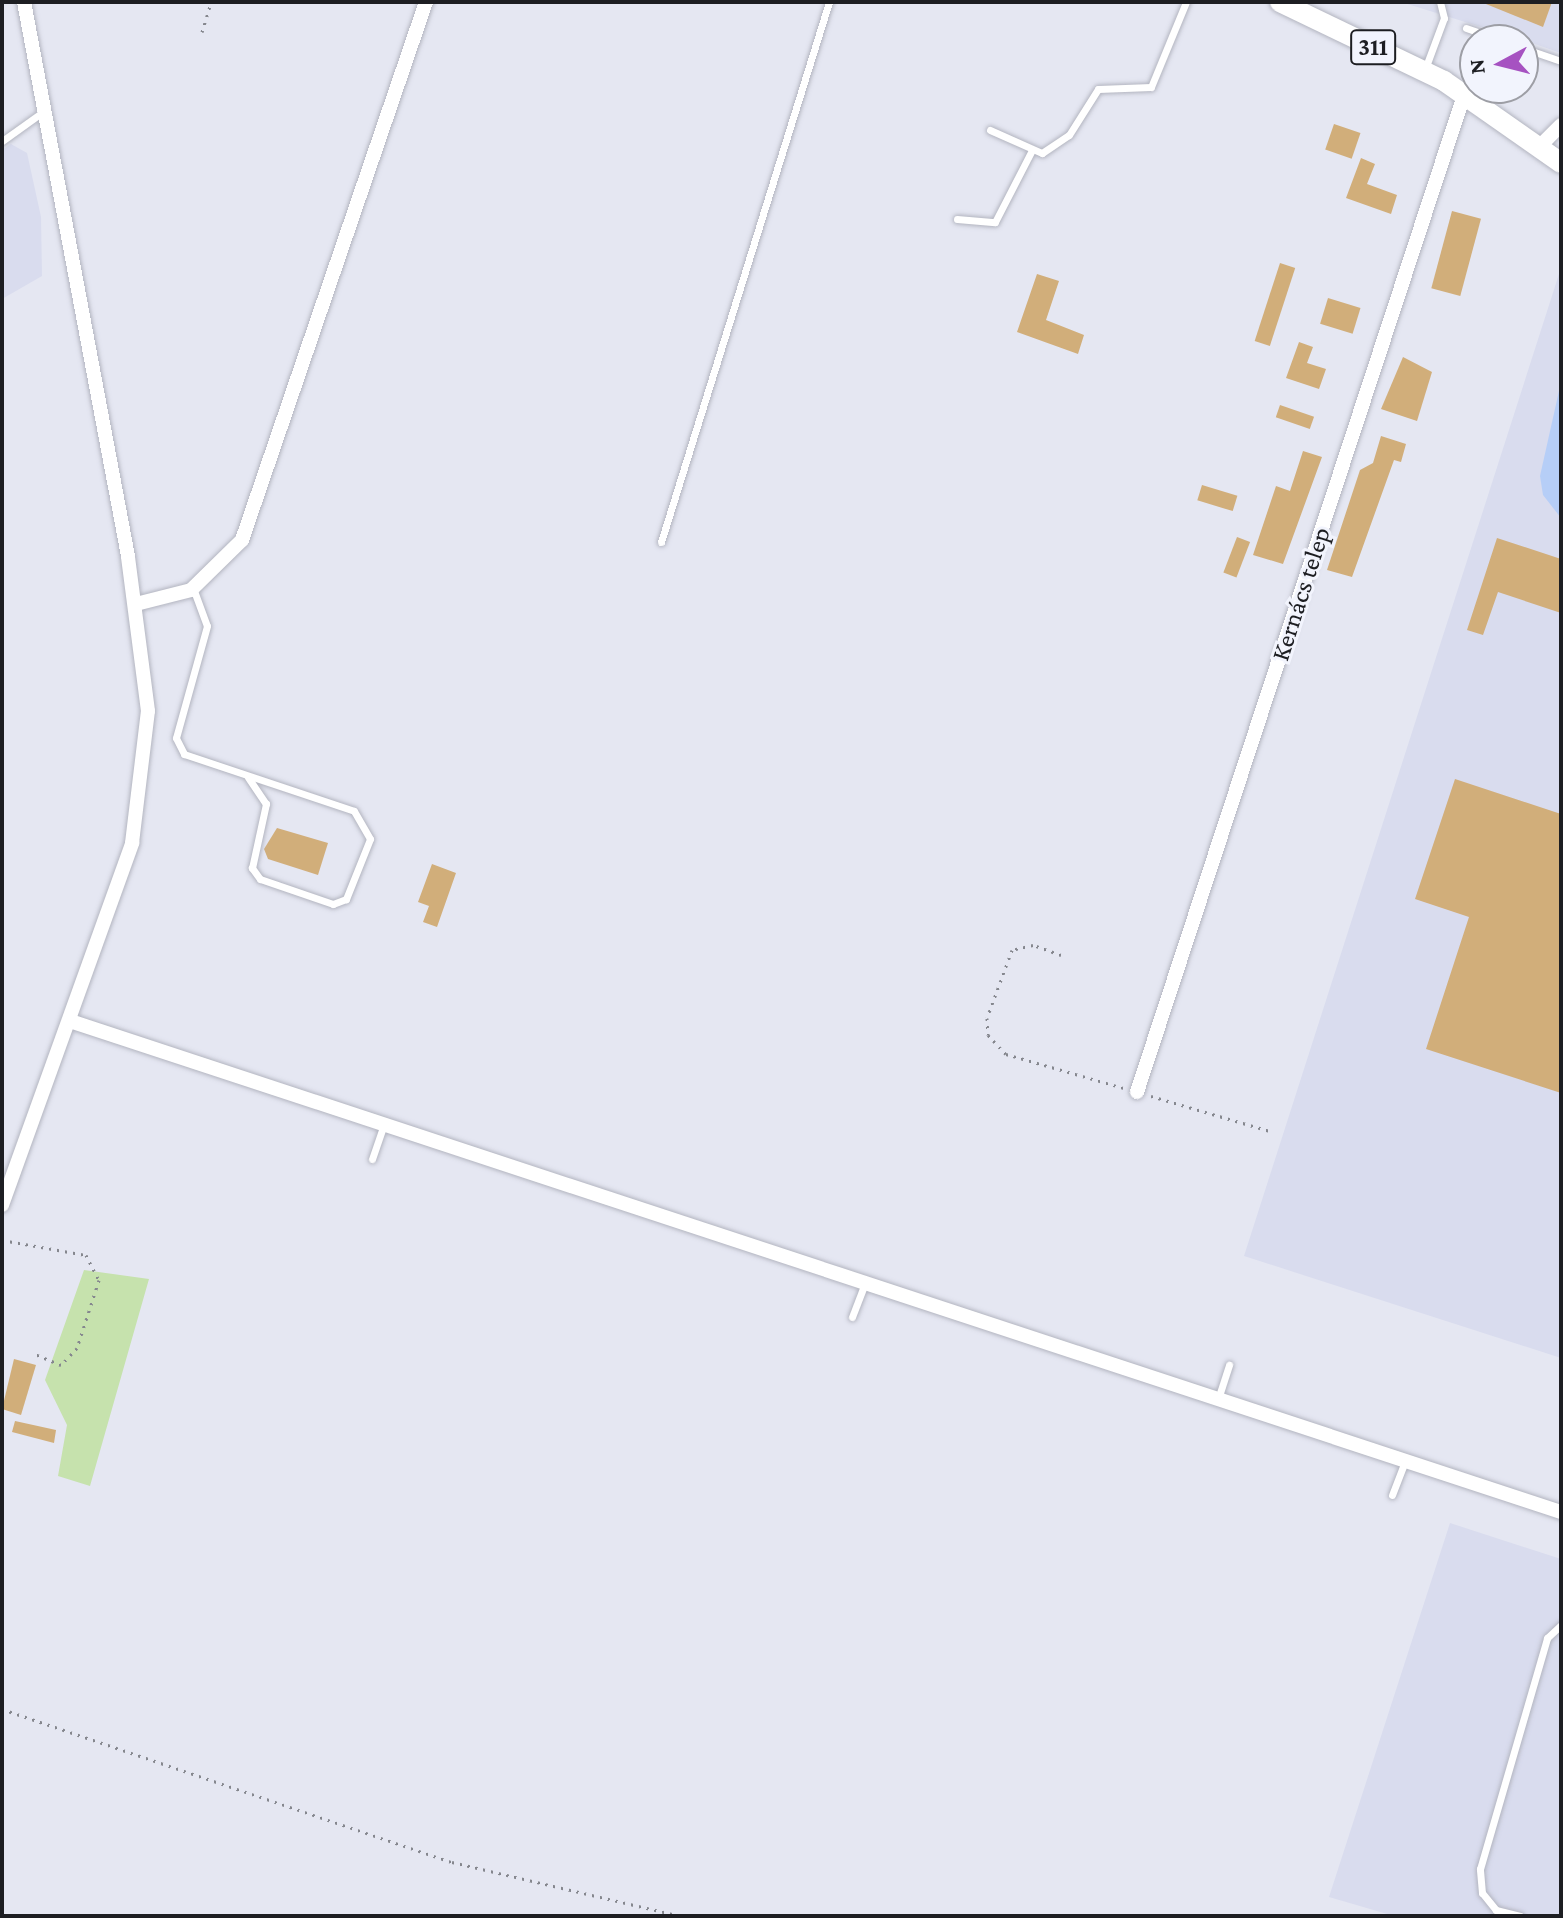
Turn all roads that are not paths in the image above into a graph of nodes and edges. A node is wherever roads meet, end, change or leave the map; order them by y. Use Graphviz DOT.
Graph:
graph roads {
  1 [pos="24,2"];
  2 [pos="426,2"];
  3 [pos="829,2"];
  4 [pos="1186,2"];
  5 [pos="1280,2"];
  6 [pos="1440,2"];
  7 [pos="1539,53"];
  8 [pos="1561,61"];
  9 [pos="1424,71"];
  10 [pos="1459,92"];
  11 [pos="1461,104"];
  12 [pos="1477,104"];
  13 [pos="44,111"];
  14 [pos="1561,125"];
  15 [pos="990,130"];
  16 [pos="2,141"];
  17 [pos="1539,147"];
  18 [pos="1031,152"];
  19 [pos="1561,163"];
  20 [pos="957,219"];
  21 [pos="661,542"];
  22 [pos="193,588"];
  23 [pos="136,604"];
  24 [pos="248,777"];
  25 [pos="70,1021"];
  26 [pos="1137,1092"];
  27 [pos="384,1124"];
  28 [pos="372,1159"];
  29 [pos="2,1205"];
  30 [pos="865,1283"];
  31 [pos="852,1317"];
  32 [pos="1229,1365"];
  33 [pos="1218,1399"];
  34 [pos="1405,1461"];
  35 [pos="1392,1495"];
  36 [pos="1561,1512"];
  37 [pos="1561,1625"];
  38 [pos="1520,1916"];
  1 -- 13 [label="street"];
  2 -- 22 [label="street"];
  3 -- 21 [label="lane"];
  4 -- 18 [label="lane"];
  5 -- 9 [label="main road, 311"];
  6 -- 9 [label="lane"];
  7 -- 8 [label="lane"];
  9 -- 10 [label="main road, 311"];
  11 -- 26 [label="street, Kernács telep"];
  12 -- 17 [label="main road, 311"];
  13 -- 16 [label="lane"];
  13 -- 23 [label="street"];
  14 -- 17 [label="street"];
  15 -- 18 [label="lane"];
  17 -- 19 [label="main road, 311"];
  18 -- 20 [label="lane"];
  22 -- 23 [label="street"];
  22 -- 24 [label="lane"];
  23 -- 25 [label="street"];
  24 -- 24 [label="lane"];
  25 -- 27 [label="street"];
  25 -- 29 [label="street"];
  27 -- 28 [label="lane"];
  27 -- 30 [label="street"];
  30 -- 31 [label="lane"];
  30 -- 33 [label="street"];
  32 -- 33 [label="lane"];
  33 -- 34 [label="street"];
  34 -- 35 [label="lane"];
  34 -- 36 [label="street"];
  37 -- 38 [label="lane"];
}
